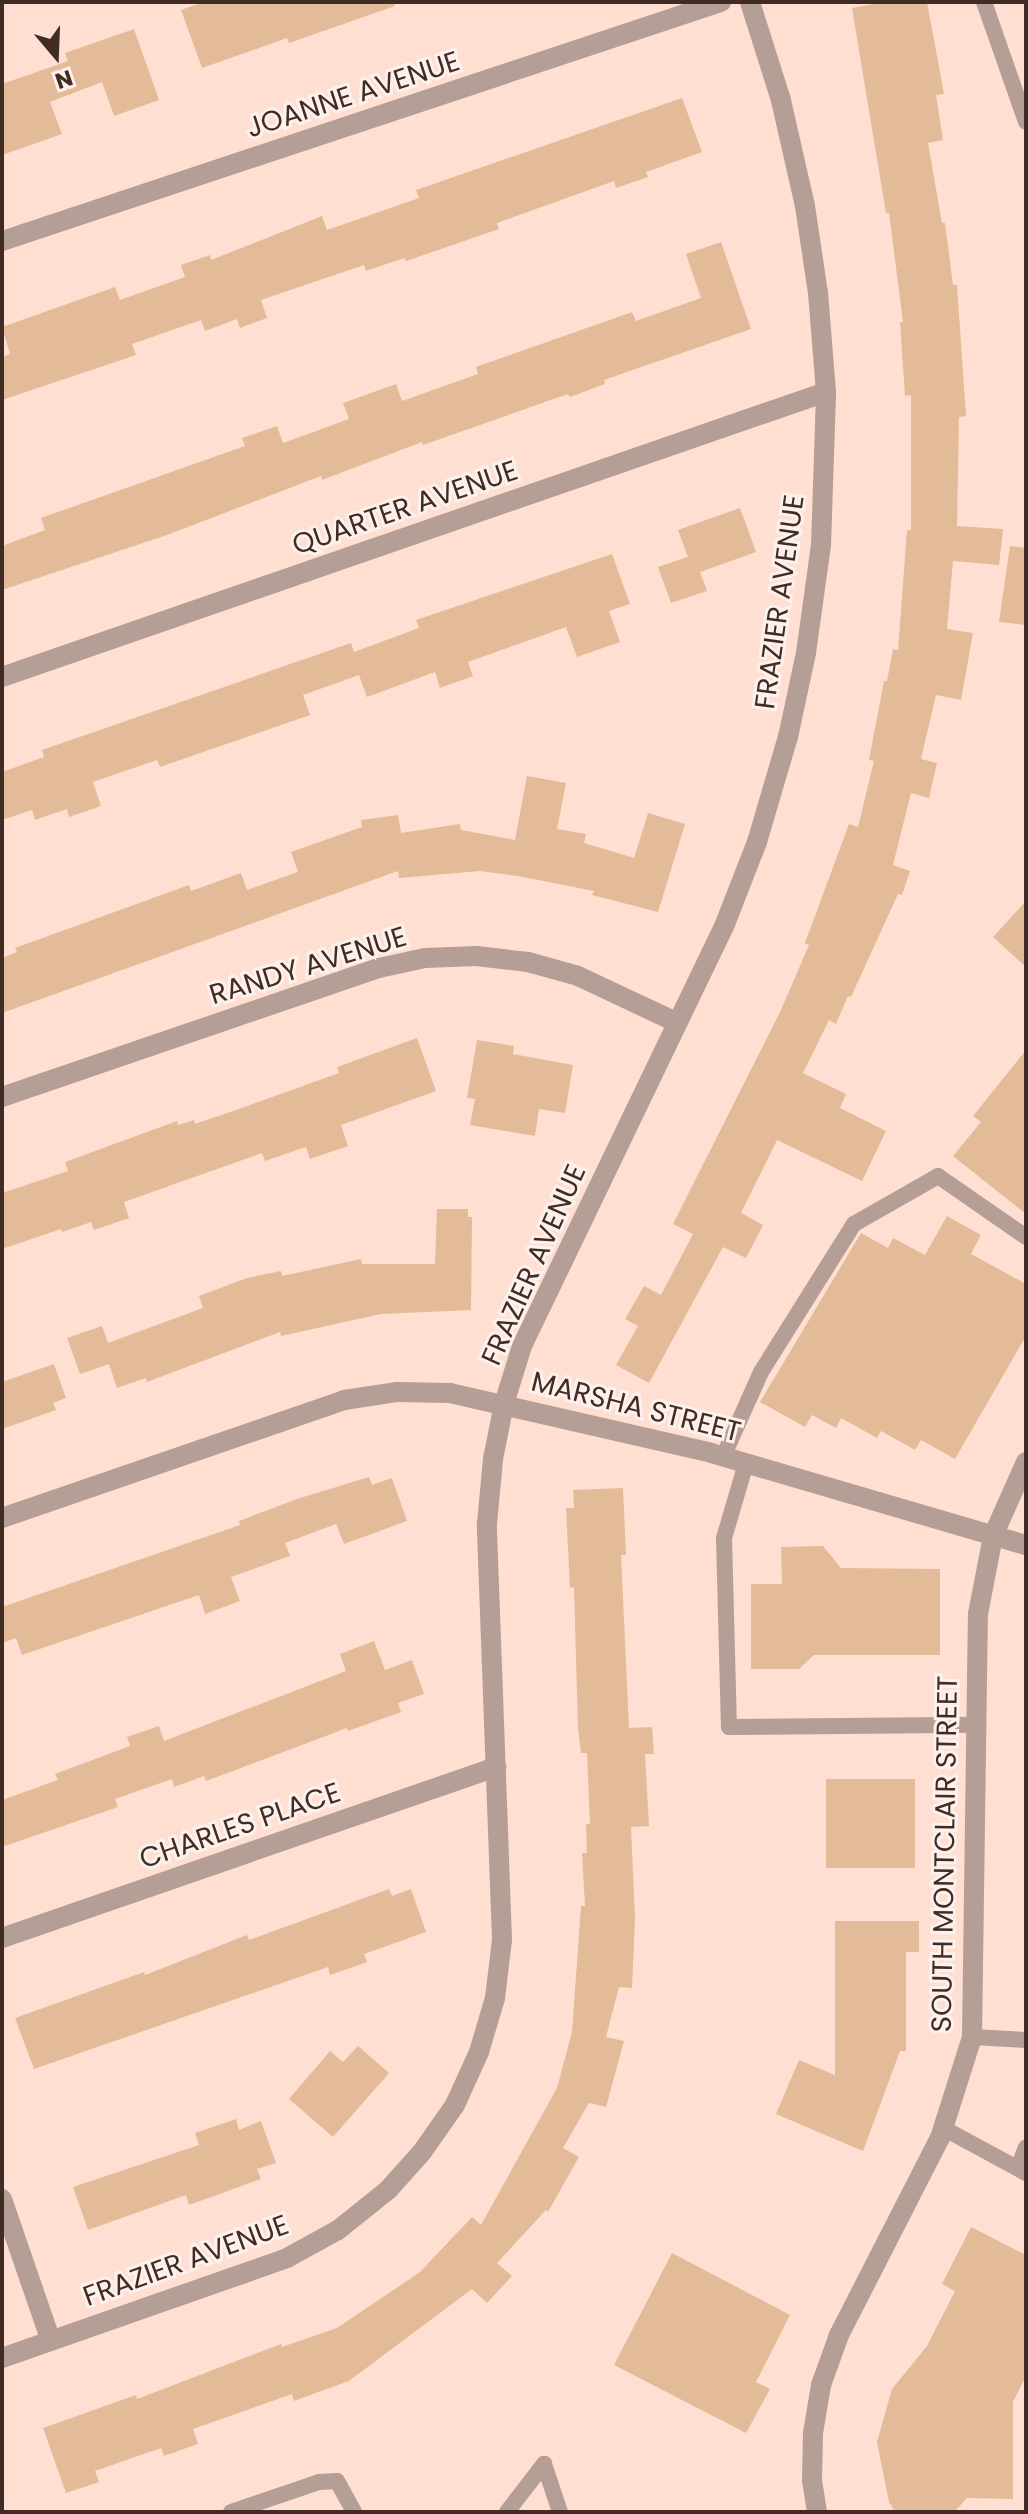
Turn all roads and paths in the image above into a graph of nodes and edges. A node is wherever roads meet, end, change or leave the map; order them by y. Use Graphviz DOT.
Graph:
graph roads {
  1 [pos="721,2"];
  2 [pos="750,2"];
  3 [pos="984,2"];
  4 [pos="1026,122"];
  5 [pos="2,241"];
  6 [pos="826,392"];
  7 [pos="2,677"];
  8 [pos="678,1023"];
  9 [pos="2,1097"];
  10 [pos="1026,1237"];
  11 [pos="504,1404"];
  12 [pos="723,1457"];
  13 [pos="1026,1462"];
  14 [pos="746,1463"];
  15 [pos="2,1518"];
  16 [pos="993,1536"];
  17 [pos="1026,1545"];
  18 [pos="977,1725"];
  19 [pos="496,1767"];
  20 [pos="2,1938"];
  21 [pos="972,2037"];
  22 [pos="1026,2040"];
  23 [pos="943,2128"];
  24 [pos="1026,2147"];
  25 [pos="1022,2170"];
  26 [pos="2,2199"];
  27 [pos="51,2341"];
  28 [pos="2,2358"];
  29 [pos="231,2512"];
  30 [pos="354,2512"];
  31 [pos="507,2512"];
  32 [pos="560,2512"];
  33 [pos="817,2512"];
  1 -- 5 [label="street, JOANNE AVENUE"];
  2 -- 6 [label="street, FRAZIER AVENUE"];
  3 -- 4 [label="lane"];
  6 -- 7 [label="street, QUARTER AVENUE"];
  6 -- 8 [label="street, FRAZIER AVENUE"];
  8 -- 9 [label="street, RANDY AVENUE"];
  8 -- 11 [label="street, FRAZIER AVENUE"];
  10 -- 12 [label="lane"];
  11 -- 12 [label="street, MARSHA STREET"];
  11 -- 15 [label="street, MARSHA STREET"];
  11 -- 19 [label="street, FRAZIER AVENUE"];
  12 -- 14 [label="street, MARSHA STREET"];
  13 -- 16 [label="street, SOUTH MONTCLAIR STREET"];
  14 -- 16 [label="street, MARSHA STREET"];
  14 -- 18 [label="lane"];
  16 -- 17 [label="street, MARSHA STREET"];
  16 -- 18 [label="street, SOUTH MONTCLAIR STREET"];
  18 -- 21 [label="street, SOUTH MONTCLAIR STREET"];
  19 -- 20 [label="street, CHARLES PLACE"];
  19 -- 27 [label="street, FRAZIER AVENUE"];
  21 -- 22 [label="lane"];
  21 -- 23 [label="street, SOUTH MONTCLAIR STREET"];
  23 -- 25 [label="lane"];
  23 -- 33 [label="street, SOUTH MONTCLAIR STREET"];
  24 -- 25 [label="lane"];
  26 -- 27 [label="street"];
  27 -- 28 [label="street, FRAZIER AVENUE"];
  29 -- 30 [label="lane"];
  31 -- 32 [label="lane"];
}
